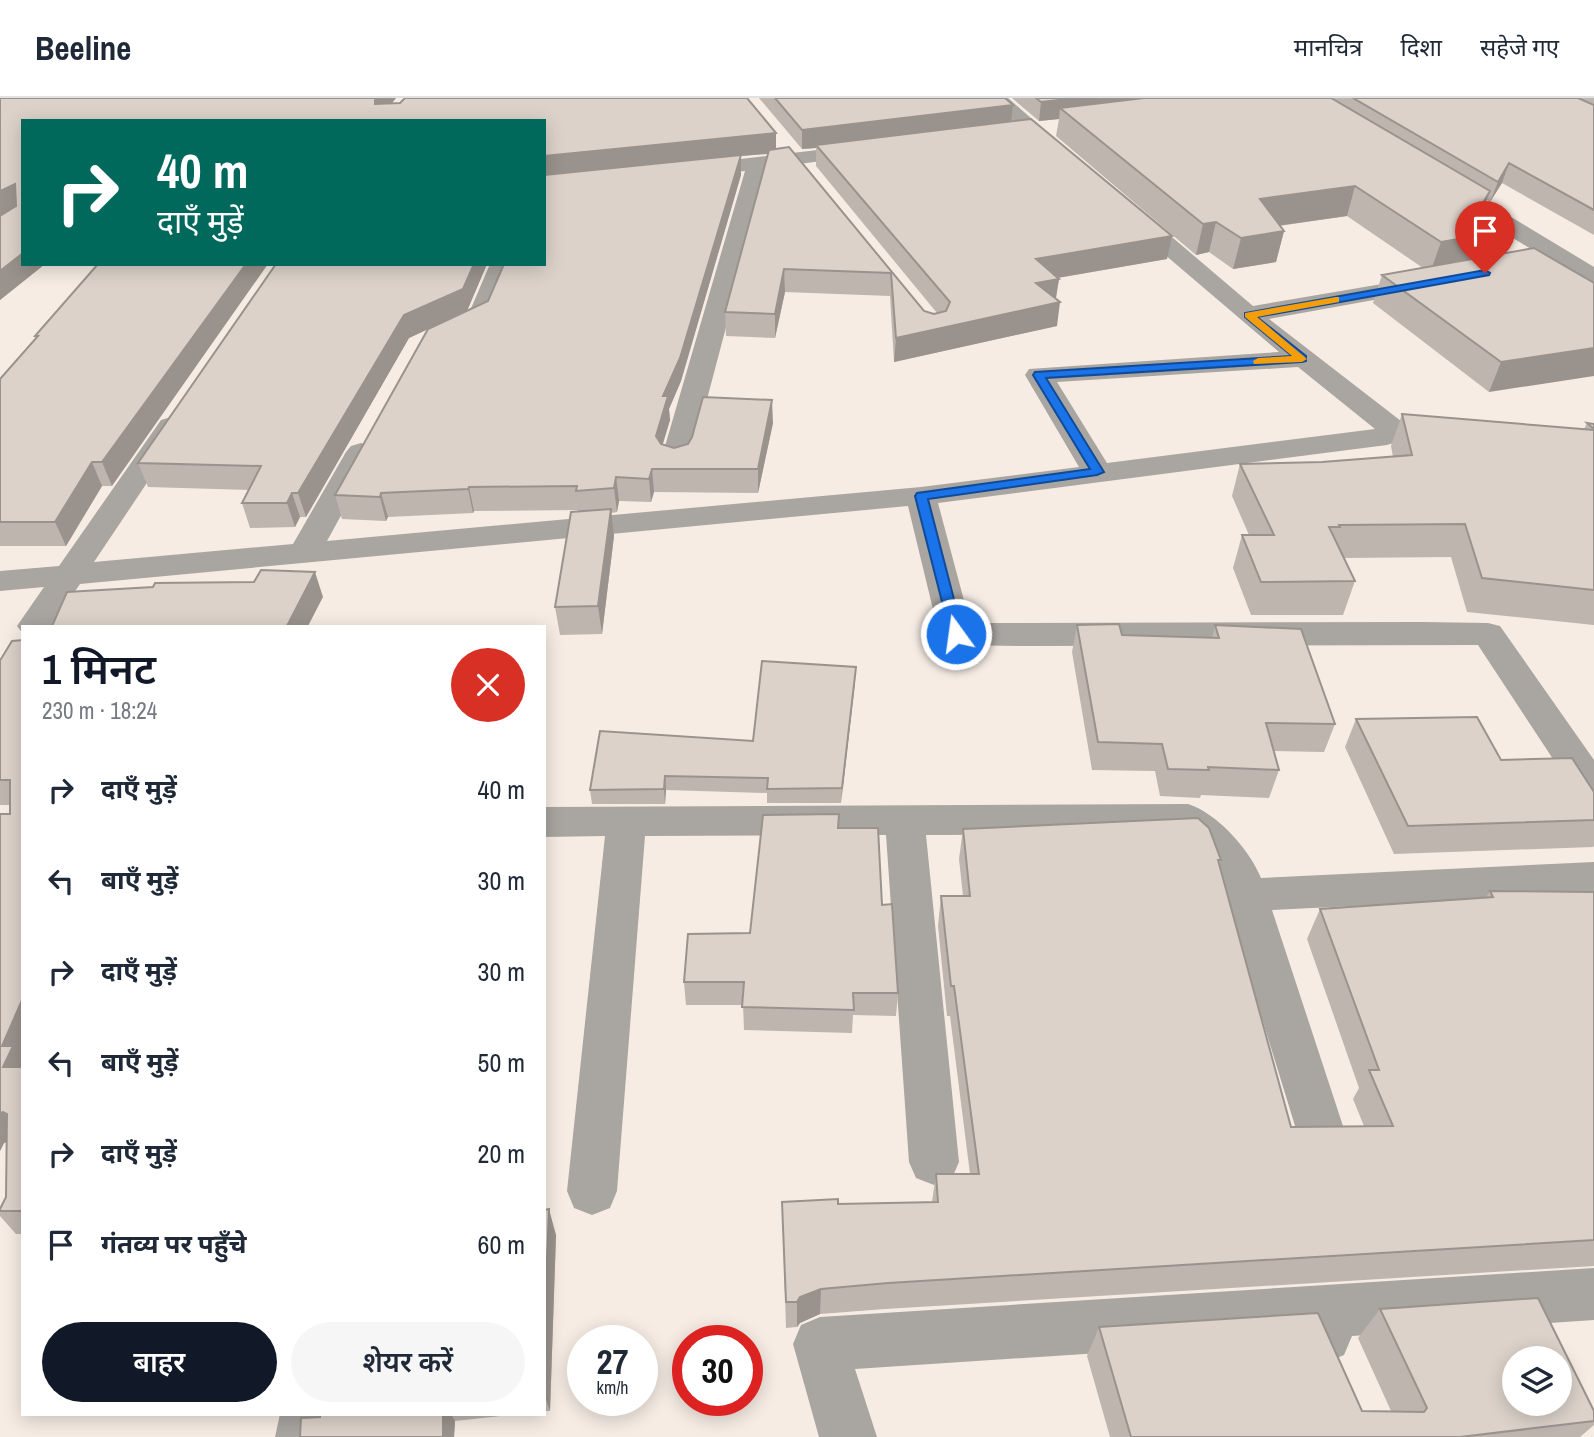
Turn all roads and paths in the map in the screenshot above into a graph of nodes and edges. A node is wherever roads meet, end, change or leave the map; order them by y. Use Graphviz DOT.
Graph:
graph roads {
  1 [pos="996,98"];
  2 [pos="1063,128"];
  3 [pos="1035,131"];
  4 [pos="1009,134"];
  5 [pos="779,138"];
  6 [pos="889,147"];
  7 [pos="796,158"];
  8 [pos="758,164"];
  9 [pos="1076,166"];
  10 [pos="1413,168"];
  11 [pos="664,173"];
  12 [pos="813,179"];
  13 [pos="1116,201"];
  14 [pos="1564,259"];
  15 [pos="501,266"];
  16 [pos="1523,267"];
  17 [pos="1594,277"];
  18 [pos="1454,279"];
  19 [pos="1248,315"];
  20 [pos="426,342"];
  21 [pos="1302,359"];
  22 [pos="187,403"];
  23 [pos="375,426"];
  24 [pos="676,460"];
  25 [pos="1097,472"];
  26 [pos="921,496"];
  27 [pos="304,554"];
  28 [pos="69,576"];
  29 [pos="0,581"];
  30 [pos="35,625"];
  31 [pos="1594,790"];
  32 [pos="905,820"];
  33 [pos="546,822"];
  34 [pos="626,823"];
  35 [pos="1594,878"];
  36 [pos="1247,895"];
  37 [pos="1320,1129"];
  38 [pos="933,1162"];
  39 [pos="592,1191"];
  40 [pos="1594,1294"];
  41 [pos="1315,1312"];
  42 [pos="1343,1375"];
  43 [pos="308,1416"];
  44 [pos="304,1437"];
  45 [pos="848,1437"];
  1 -- 3 [label="street"];
  2 -- 3 [label="street"];
  3 -- 4 [label="street"];
  3 -- 9 [label="street"];
  5 -- 7 [label="street"];
  6 -- 7 [label="street"];
  7 -- 8 [label="street"];
  7 -- 12 [label="street"];
  8 -- 11 [label="street"];
  8 -- 24 [label="street"];
  10 -- 14 [label="street"];
  13 -- 19 [label="street"];
  14 -- 16 [label="street"];
  14 -- 17 [label="street"];
  15 -- 20 [label="street"];
  18 -- 19 [label="street"];
  19 -- 21 [label="street"];
  21 -- 25 [label="street"];
  21 -- 25 [label="street"];
  22 -- 28 [label="street"];
  23 -- 27 [label="street"];
  25 -- 26 [label="street"];
  26 -- 27 [label="street"];
  26 -- 31 [label="street"];
  27 -- 28 [label="street"];
  28 -- 29 [label="street"];
  28 -- 30 [label="street"];
  32 -- 34 [label="street"];
  32 -- 36 [label="street"];
  32 -- 38 [label="street"];
  33 -- 34 [label="street"];
  34 -- 39 [label="street"];
  35 -- 36 [label="street"];
  36 -- 37 [label="street"];
  40 -- 41 [label="street"];
  41 -- 42 [label="street"];
  41 -- 45 [label="street"];
  43 -- 44 [label="street"];
}
